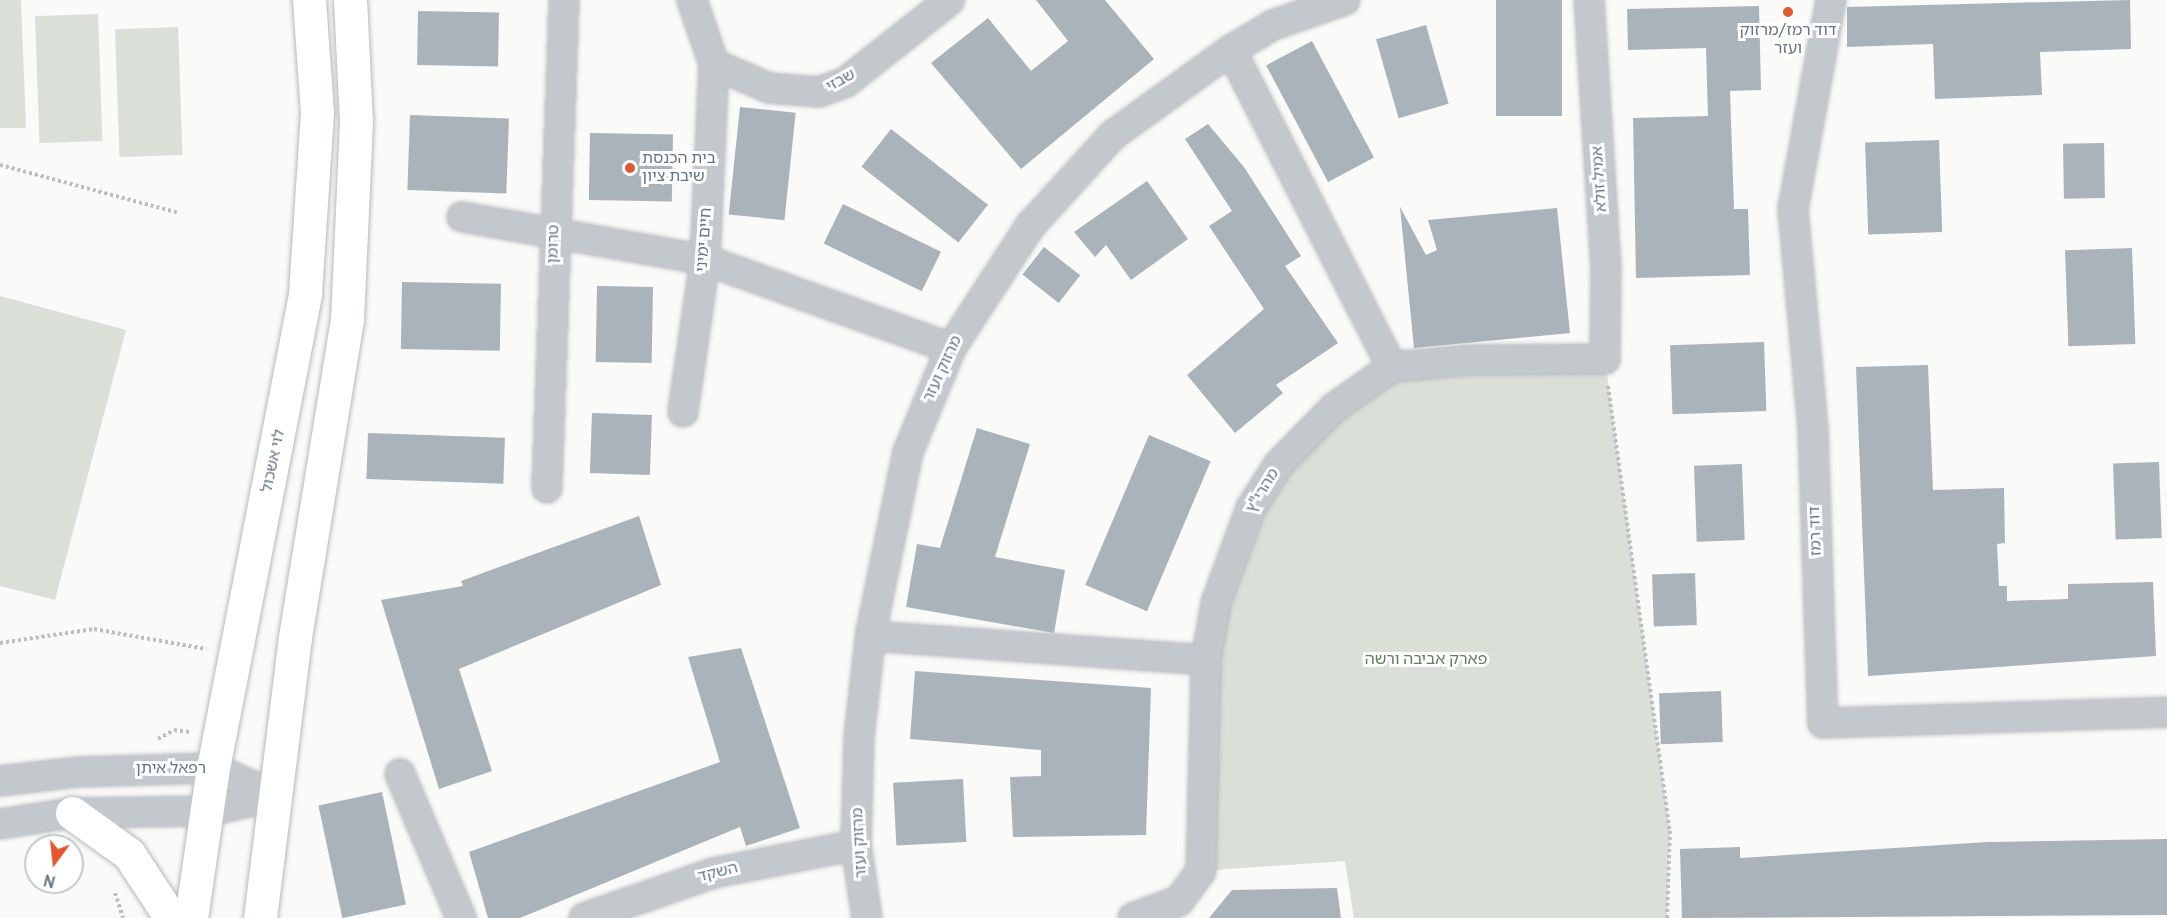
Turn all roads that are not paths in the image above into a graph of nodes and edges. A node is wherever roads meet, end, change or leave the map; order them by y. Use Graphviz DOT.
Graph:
graph roads {
  1 [pos="309,0"];
  2 [pos="350,0"];
  3 [pos="564,0"];
  4 [pos="692,0"];
  5 [pos="950,0"];
  6 [pos="1345,0"];
  7 [pos="1588,0"];
  8 [pos="1831,0"];
  9 [pos="1231,50"];
  10 [pos="714,64"];
  11 [pos="462,217"];
  12 [pos="555,232"];
  13 [pos="705,260"];
  14 [pos="951,348"];
  15 [pos="1392,367"];
  16 [pos="683,412"];
  17 [pos="547,488"];
  18 [pos="870,636"];
  19 [pos="1206,660"];
  20 [pos="2167,712"];
  21 [pos="213,768"];
  22 [pos="400,774"];
  23 [pos="0,781"];
  24 [pos="275,796"];
  25 [pos="208,811"];
  26 [pos="72,813"];
  27 [pos="0,824"];
  28 [pos="856,845"];
  29 [pos="171,918"];
  30 [pos="191,918"];
  31 [pos="260,918"];
  32 [pos="461,918"];
  33 [pos="584,918"];
  34 [pos="867,918"];
  35 [pos="1133,918"];
  1 -- 21 [label="main road, לוי אשכול"];
  2 -- 24 [label="main road"];
  3 -- 12 [label="street, טרומן"];
  4 -- 10 [label="street, חיים ימיני"];
  5 -- 10 [label="street, שבזי"];
  6 -- 9 [label="street, מרזוק ועזר"];
  7 -- 15 [label="street, אמיל זולא"];
  8 -- 20 [label="street, דוד רמז"];
  9 -- 14 [label="street, מרזוק ועזר"];
  9 -- 15 [label="street"];
  10 -- 13 [label="street, חיים ימיני"];
  11 -- 12 [label="street"];
  12 -- 13 [label="street"];
  12 -- 17 [label="street, טרומן"];
  13 -- 14 [label="street"];
  13 -- 16 [label="street, חיים ימיני"];
  14 -- 18 [label="street, מרזוק ועזר"];
  15 -- 19 [label="street, מהרי\"ץ"];
  18 -- 19 [label="street"];
  18 -- 28 [label="street, מרזוק ועזר"];
  19 -- 35 [label="street, מהרי\"ץ"];
  21 -- 23 [label="street, רפאל איתן"];
  21 -- 24 [label="street, רפאל איתן"];
  21 -- 25 [label="main road, לוי אשכול"];
  22 -- 32 [label="street"];
  24 -- 25 [label="street"];
  24 -- 31 [label="main road"];
  25 -- 26 [label="street"];
  25 -- 30 [label="main road, לוי אשכול"];
  26 -- 27 [label="street"];
  26 -- 29 [label="main road"];
  28 -- 33 [label="street, השקד"];
  28 -- 34 [label="street, מרזוק ועזר"];
}
